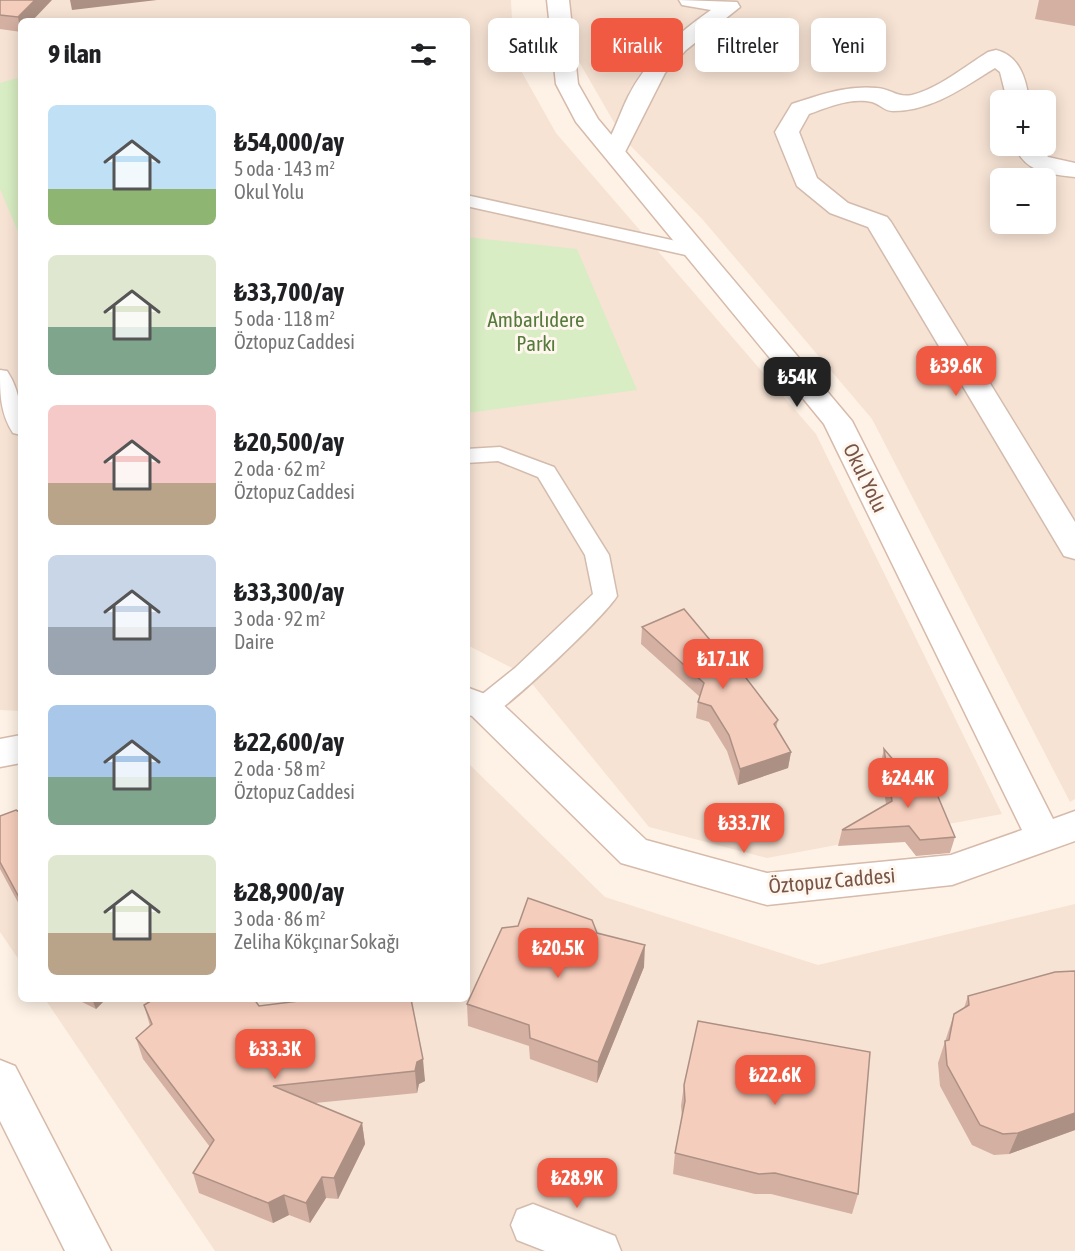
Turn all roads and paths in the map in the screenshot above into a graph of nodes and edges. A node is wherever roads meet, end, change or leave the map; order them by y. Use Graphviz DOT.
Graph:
graph roads {
  1 [pos="558,0"];
  2 [pos="690,0"];
  3 [pos="1015,90"];
  4 [pos="614,151"];
  5 [pos="1029,156"];
  6 [pos="1075,170"];
  7 [pos="470,201"];
  8 [pos="699,252"];
  9 [pos="0,376"];
  10 [pos="18,421"];
  11 [pos="470,456"];
  12 [pos="1075,548"];
  13 [pos="475,703"];
  14 [pos="1059,832"];
  15 [pos="0,1079"];
  16 [pos="533,1225"];
  17 [pos="89,1251"];
  18 [pos="599,1251"];
  1 -- 4 [label="street, Okul Yolu"];
  2 -- 4 [label="street"];
  3 -- 12 [label="street"];
  4 -- 8 [label="street, Okul Yolu"];
  5 -- 6 [label="street"];
  7 -- 8 [label="lane"];
  8 -- 14 [label="street, Okul Yolu"];
  9 -- 10 [label="lane"];
  11 -- 13 [label="lane"];
  13 -- 14 [label="street, Öztopuz Caddesi"];
  15 -- 17 [label="street"];
  16 -- 18 [label="street"];
}
